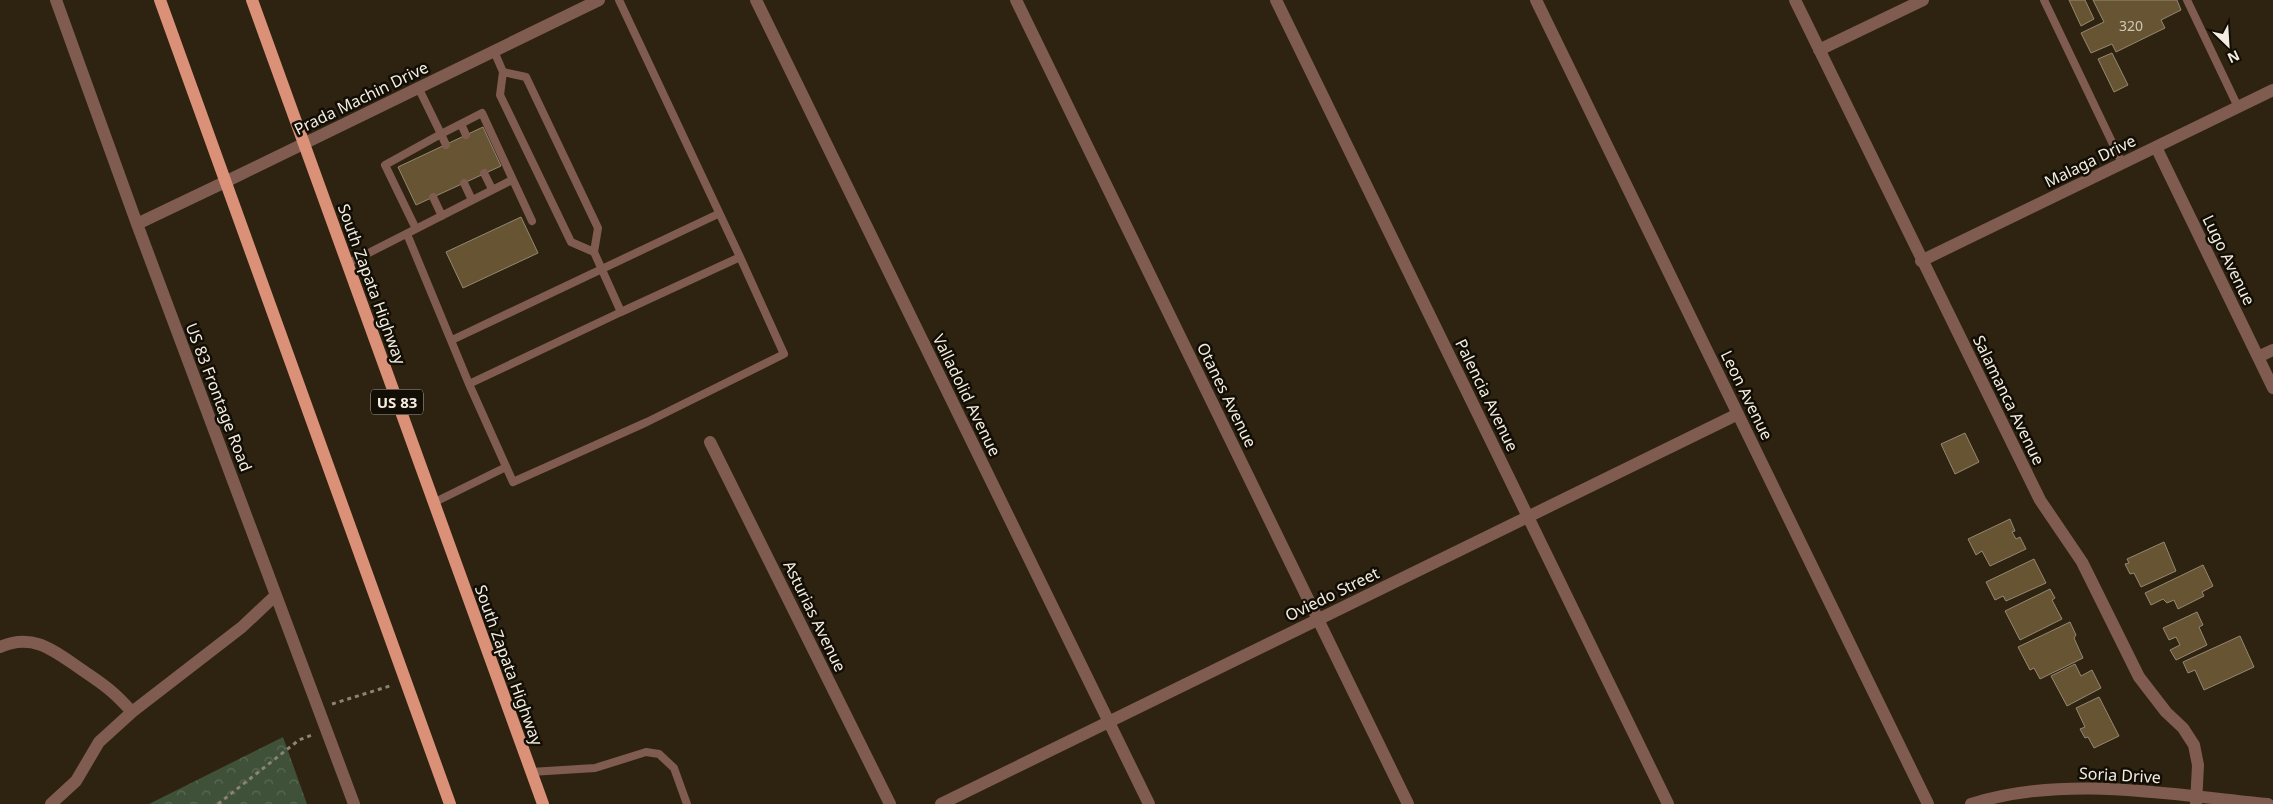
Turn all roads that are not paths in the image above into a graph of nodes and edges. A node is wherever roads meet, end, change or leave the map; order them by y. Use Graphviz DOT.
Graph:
graph roads {
  1 [pos="56,0"];
  2 [pos="160,0"];
  3 [pos="252,0"];
  4 [pos="599,0"];
  5 [pos="619,0"];
  6 [pos="756,0"];
  7 [pos="1016,0"];
  8 [pos="1276,0"];
  9 [pos="1536,0"];
  10 [pos="1795,0"];
  11 [pos="1923,0"];
  12 [pos="2044,0"];
  13 [pos="2187,0"];
  14 [pos="1819,50"];
  15 [pos="494,51"];
  16 [pos="503,72"];
  17 [pos="419,89"];
  18 [pos="2273,90"];
  19 [pos="2238,107"];
  20 [pos="460,124"];
  21 [pos="441,134"];
  22 [pos="466,135"];
  23 [pos="304,144"];
  24 [pos="446,145"];
  25 [pos="2156,147"];
  26 [pos="410,152"];
  27 [pos="415,159"];
  28 [pos="2122,163"];
  29 [pos="484,173"];
  30 [pos="512,180"];
  31 [pos="225,182"];
  32 [pos="464,183"];
  33 [pos="492,189"];
  34 [pos="433,197"];
  35 [pos="472,200"];
  36 [pos="718,214"];
  37 [pos="442,216"];
  38 [pos="532,221"];
  39 [pos="137,224"];
  40 [pos="416,229"];
  41 [pos="407,234"];
  42 [pos="594,252"];
  43 [pos="740,257"];
  44 [pos="1921,261"];
  45 [pos="347,264"];
  46 [pos="601,268"];
  47 [pos="621,312"];
  48 [pos="452,340"];
  49 [pos="2273,350"];
  50 [pos="2258,358"];
  51 [pos="469,384"];
  52 [pos="2273,388"];
  53 [pos="1738,414"];
  54 [pos="710,442"];
  55 [pos="506,467"];
  56 [pos="433,503"];
  57 [pos="1528,516"];
  58 [pos="276,595"];
  59 [pos="1319,619"];
  60 [pos="0,647"];
  61 [pos="132,712"];
  62 [pos="1109,722"];
  63 [pos="532,772"];
  64 [pos="2196,801"];
  65 [pos="50,804"];
  66 [pos="354,804"];
  67 [pos="450,804"];
  68 [pos="543,804"];
  69 [pos="687,804"];
  70 [pos="890,804"];
  71 [pos="941,804"];
  72 [pos="1149,804"];
  73 [pos="1408,804"];
  74 [pos="1668,804"];
  75 [pos="1928,804"];
  76 [pos="1971,804"];
  77 [pos="2268,804"];
  1 -- 39 [label="street, US 83 Frontage Road"];
  2 -- 31 [label="main road"];
  3 -- 23 [label="main road, South Zapata Highway / US 83"];
  4 -- 15 [label="street, Prada Machin Drive"];
  5 -- 36 [label="lane"];
  6 -- 62 [label="street, Valladolid Avenue"];
  7 -- 59 [label="street, Otanes Avenue"];
  8 -- 57 [label="street, Palencia Avenue"];
  9 -- 53 [label="street, Leon Avenue"];
  10 -- 14 [label="street, Salamanca Avenue"];
  11 -- 14 [label="street"];
  12 -- 28 [label="lane"];
  13 -- 19 [label="lane"];
  14 -- 44 [label="street, Salamanca Avenue"];
  15 -- 16 [label="lane"];
  15 -- 17 [label="street, Prada Machin Drive"];
  16 -- 42 [label="lane"];
  16 -- 42 [label="lane"];
  17 -- 21 [label="lane"];
  17 -- 23 [label="street, Prada Machin Drive"];
  18 -- 19 [label="street, Malaga Drive"];
  19 -- 25 [label="street, Malaga Drive"];
  20 -- 21 [label="lane"];
  20 -- 22 [label="lane"];
  20 -- 30 [label="lane"];
  21 -- 24 [label="lane"];
  21 -- 26 [label="lane"];
  23 -- 31 [label="street, Prada Machin Drive"];
  23 -- 45 [label="main road, South Zapata Highway / US 83"];
  25 -- 28 [label="street, Malaga Drive"];
  25 -- 50 [label="street, Lugo Avenue"];
  26 -- 27 [label="lane"];
  26 -- 40 [label="lane"];
  28 -- 44 [label="street, Malaga Drive"];
  29 -- 33 [label="lane"];
  30 -- 33 [label="lane"];
  30 -- 38 [label="lane"];
  31 -- 39 [label="street, Prada Machin Drive"];
  31 -- 67 [label="main road"];
  32 -- 35 [label="lane"];
  33 -- 35 [label="lane"];
  34 -- 37 [label="lane"];
  35 -- 37 [label="lane"];
  36 -- 43 [label="lane"];
  36 -- 46 [label="lane"];
  37 -- 40 [label="lane"];
  39 -- 58 [label="street, US 83 Frontage Road"];
  40 -- 41 [label="lane"];
  41 -- 45 [label="lane"];
  41 -- 48 [label="lane"];
  42 -- 46 [label="lane"];
  43 -- 47 [label="lane"];
  43 -- 55 [label="lane"];
  44 -- 64 [label="street, Salamanca Avenue"];
  45 -- 56 [label="main road, South Zapata Highway / US 83"];
  46 -- 47 [label="lane"];
  46 -- 48 [label="lane"];
  47 -- 51 [label="lane"];
  48 -- 51 [label="lane"];
  49 -- 50 [label="street"];
  50 -- 52 [label="street, Lugo Avenue"];
  51 -- 55 [label="lane"];
  53 -- 57 [label="street, Oviedo Street"];
  53 -- 75 [label="street, Leon Avenue"];
  54 -- 70 [label="street, Asturias Avenue"];
  55 -- 56 [label="lane"];
  56 -- 63 [label="main road, South Zapata Highway / US 83"];
  57 -- 59 [label="street, Oviedo Street"];
  57 -- 74 [label="street, Palencia Avenue"];
  58 -- 61 [label="street"];
  58 -- 66 [label="street, US 83 Frontage Road"];
  59 -- 62 [label="street, Oviedo Street"];
  59 -- 73 [label="street, Otanes Avenue"];
  60 -- 61 [label="street"];
  61 -- 65 [label="street"];
  62 -- 71 [label="street, Oviedo Street"];
  62 -- 72 [label="street, Valladolid Avenue"];
  63 -- 68 [label="main road, South Zapata Highway / US 83"];
  63 -- 69 [label="lane"];
  64 -- 76 [label="street, Soria Drive"];
  64 -- 77 [label="street, Soria Drive"];
}
